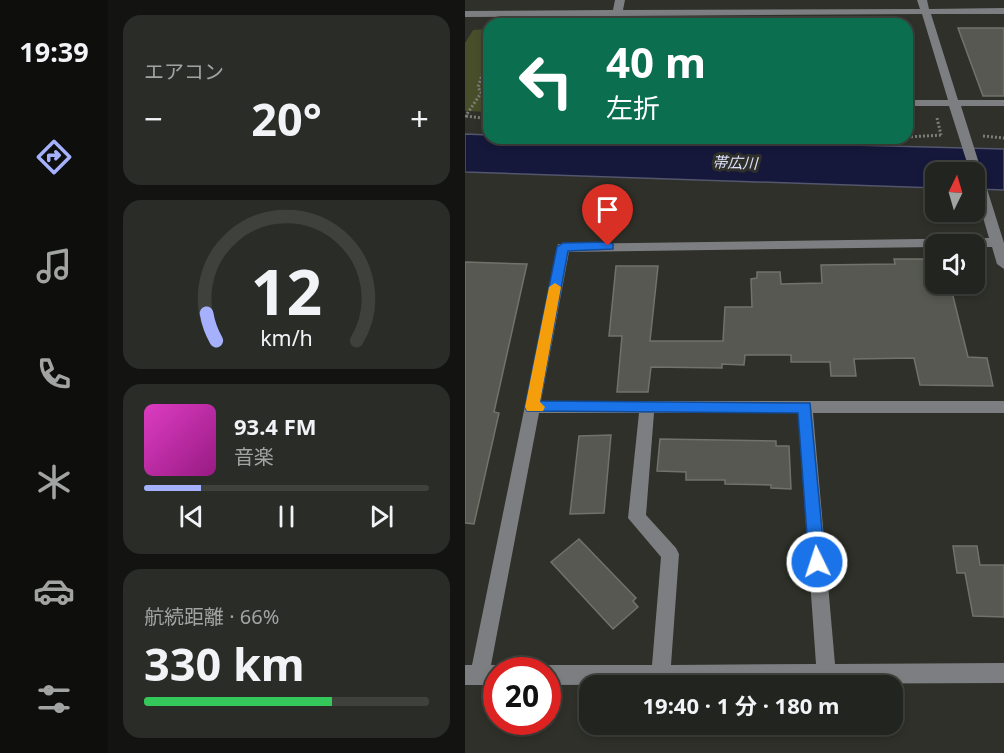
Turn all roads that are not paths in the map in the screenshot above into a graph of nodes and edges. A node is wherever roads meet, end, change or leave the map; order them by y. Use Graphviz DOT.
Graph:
graph roads {
  1 [pos="620,0"];
  2 [pos="922,0"];
  3 [pos="925,11"];
  4 [pos="1004,11"];
  5 [pos="465,14"];
  6 [pos="587,18"];
  7 [pos="617,18"];
  8 [pos="656,18"];
  9 [pos="955,103"];
  10 [pos="1004,103"];
  11 [pos="913,104"];
  12 [pos="997,242"];
  13 [pos="1004,264"];
  14 [pos="532,407"];
  15 [pos="647,407"];
  16 [pos="805,407"];
  17 [pos="1004,407"];
  18 [pos="1004,673"];
  19 [pos="661,674"];
  20 [pos="826,674"];
  21 [pos="480,675"];
  22 [pos="561,675"];
  1 -- 7 [label="street"];
  2 -- 3 [label="street"];
  3 -- 4 [label="street"];
  3 -- 8 [label="street"];
  3 -- 9 [label="street"];
  5 -- 6 [label="street"];
  9 -- 10 [label="street"];
  9 -- 11 [label="street"];
  9 -- 12 [label="street"];
  12 -- 13 [label="street"];
  12 -- 14 [label="street"];
  14 -- 15 [label="street"];
  14 -- 21 [label="street"];
  15 -- 16 [label="street"];
  15 -- 19 [label="street"];
  16 -- 17 [label="street"];
  16 -- 20 [label="street"];
  18 -- 20 [label="street"];
  19 -- 20 [label="street"];
  19 -- 22 [label="street"];
}
